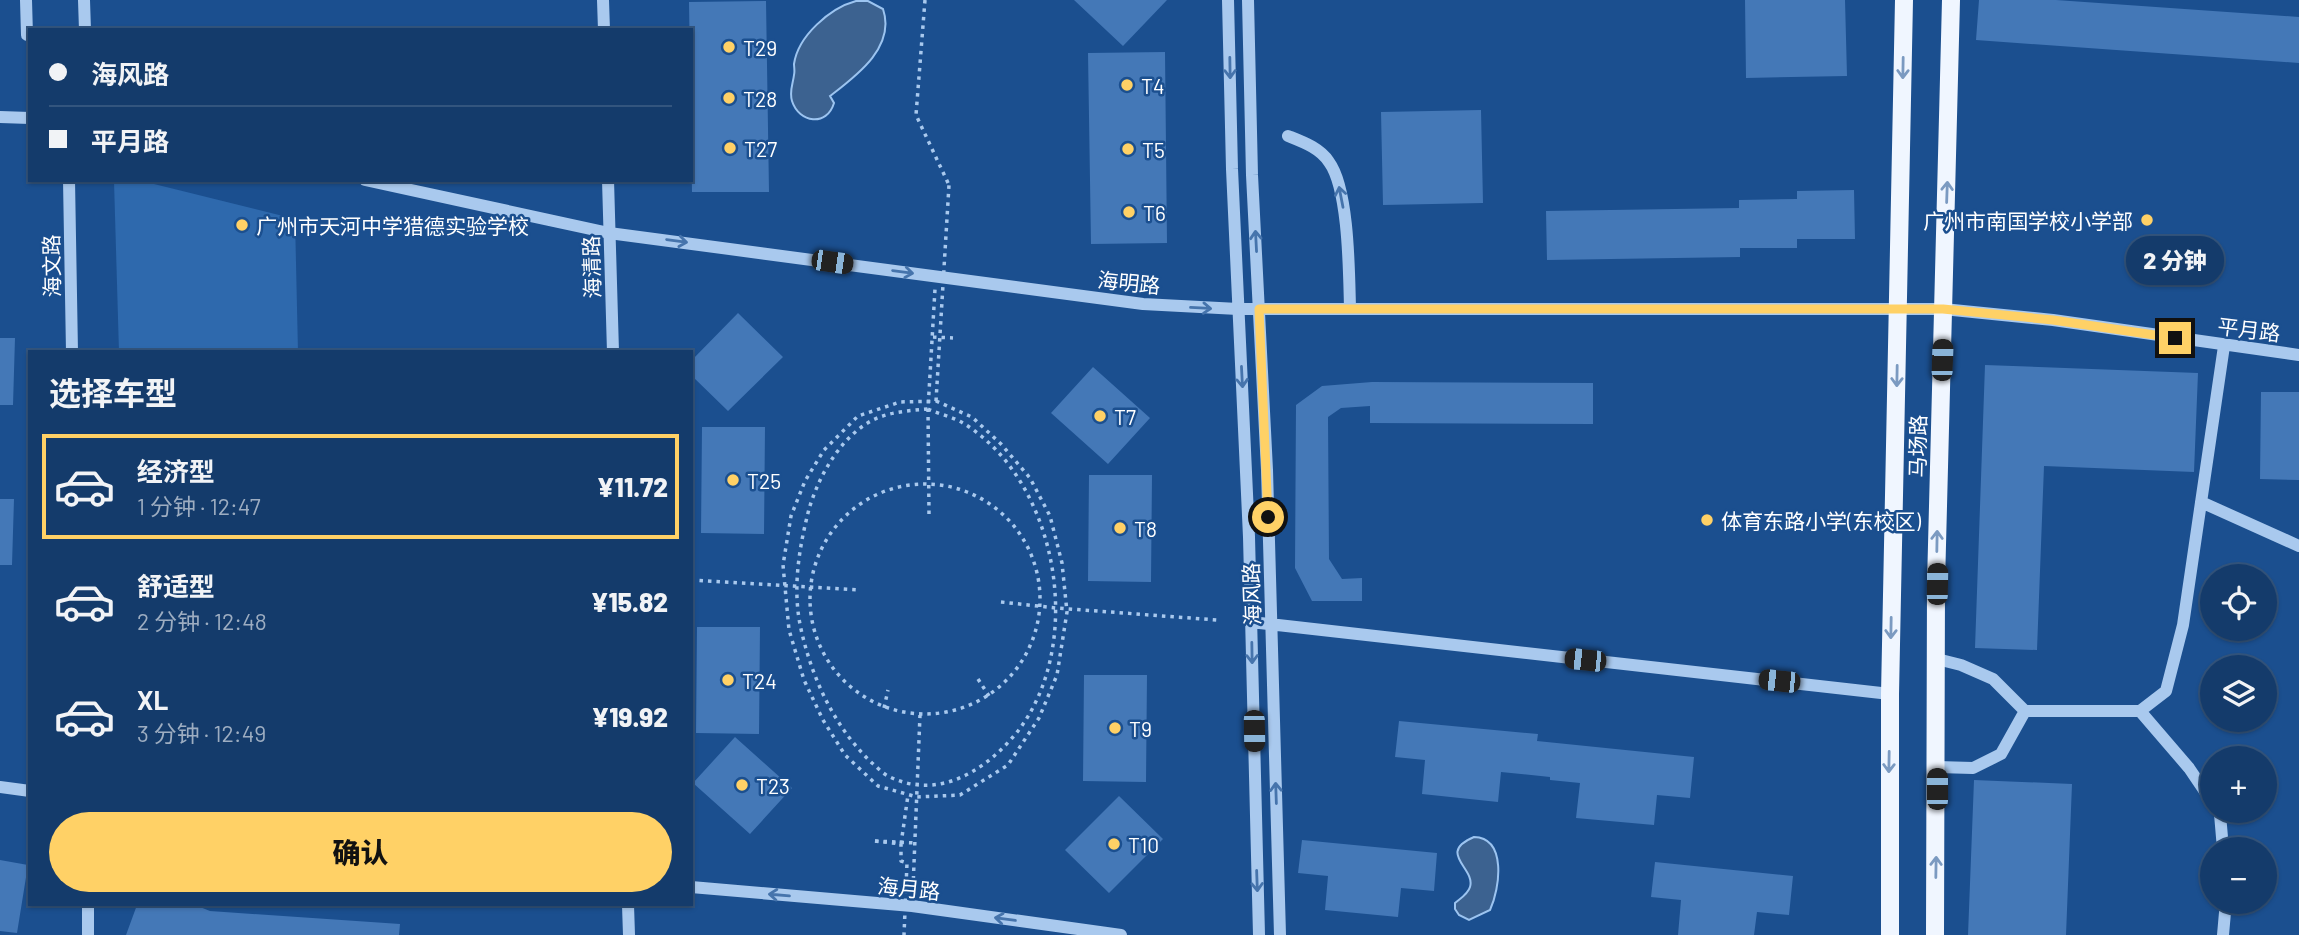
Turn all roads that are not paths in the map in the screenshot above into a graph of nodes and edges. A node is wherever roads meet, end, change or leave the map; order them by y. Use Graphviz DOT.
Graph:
graph roads {
  1 [pos="26,0"];
  2 [pos="84,0"];
  3 [pos="603,0"];
  4 [pos="1228,0"];
  5 [pos="1248,0"];
  6 [pos="1904,0"];
  7 [pos="1951,0"];
  8 [pos="85,28"];
  9 [pos="604,28"];
  10 [pos="27,35"];
  11 [pos="0,117"];
  12 [pos="28,118"];
  13 [pos="1288,136"];
  14 [pos="69,182"];
  15 [pos="374,182"];
  16 [pos="608,182"];
  17 [pos="610,233"];
  18 [pos="1350,308"];
  19 [pos="1898,308"];
  20 [pos="1238,309"];
  21 [pos="1259,309"];
  22 [pos="1943,309"];
  23 [pos="2224,346"];
  24 [pos="72,350"];
  25 [pos="612,350"];
  26 [pos="2299,355"];
  27 [pos="2201,502"];
  28 [pos="2299,546"];
  29 [pos="1251,622"];
  30 [pos="1271,625"];
  31 [pos="1937,659"];
  32 [pos="1890,694"];
  33 [pos="2025,711"];
  34 [pos="2140,711"];
  35 [pos="1937,767"];
  36 [pos="2200,784"];
  37 [pos="0,787"];
  38 [pos="28,791"];
  39 [pos="693,887"];
  40 [pos="88,906"];
  41 [pos="628,906"];
  42 [pos="2225,914"];
  43 [pos="88,935"];
  44 [pos="629,935"];
  45 [pos="1121,935"];
  46 [pos="1259,935"];
  47 [pos="1280,935"];
  48 [pos="1890,935"];
  49 [pos="1935,935"];
  50 [pos="2223,935"];
  1 -- 10 [label="street"];
  2 -- 8 [label="street"];
  3 -- 9 [label="street"];
  4 -- 20 [label="street, 海风路, one-way"];
  21 -- 5 [label="street, 海风路, one-way"];
  6 -- 19 [label="main road, 马场路, one-way"];
  22 -- 7 [label="main road, 马场路, one-way"];
  11 -- 12 [label="street"];
  18 -- 13 [label="street, one-way"];
  14 -- 24 [label="street, 海文路"];
  15 -- 17 [label="street, 海明路"];
  16 -- 17 [label="street, 海清路"];
  17 -- 20 [label="street, 海明路, one-way"];
  17 -- 25 [label="street, 海清路"];
  18 -- 19 [label="street, 海明路"];
  18 -- 21 [label="street, 海明路"];
  19 -- 22 [label="street, 平月路"];
  19 -- 32 [label="main road, 马场路, one-way"];
  20 -- 21 [label="street, 海明路"];
  20 -- 29 [label="street, 海风路, one-way"];
  21 -- 30 [label="street, 海风路"];
  22 -- 23 [label="street, 平月路"];
  31 -- 22 [label="main road, 马场路, one-way"];
  23 -- 26 [label="street, 平月路"];
  23 -- 27 [label="street"];
  27 -- 28 [label="street"];
  27 -- 34 [label="street"];
  29 -- 30 [label="street"];
  29 -- 46 [label="street, 海风路, one-way"];
  30 -- 32 [label="street"];
  47 -- 30 [label="street, 海风路, one-way"];
  31 -- 33 [label="street"];
  31 -- 35 [label="main road, 马场路"];
  32 -- 48 [label="main road, 马场路, one-way"];
  33 -- 34 [label="street"];
  33 -- 35 [label="street"];
  34 -- 36 [label="street"];
  49 -- 35 [label="main road, 马场路, one-way"];
  37 -- 38 [label="street"];
  45 -- 39 [label="street, 海月路, one-way"];
  40 -- 43 [label="street"];
  41 -- 44 [label="street"];
  42 -- 50 [label="street"];
}
